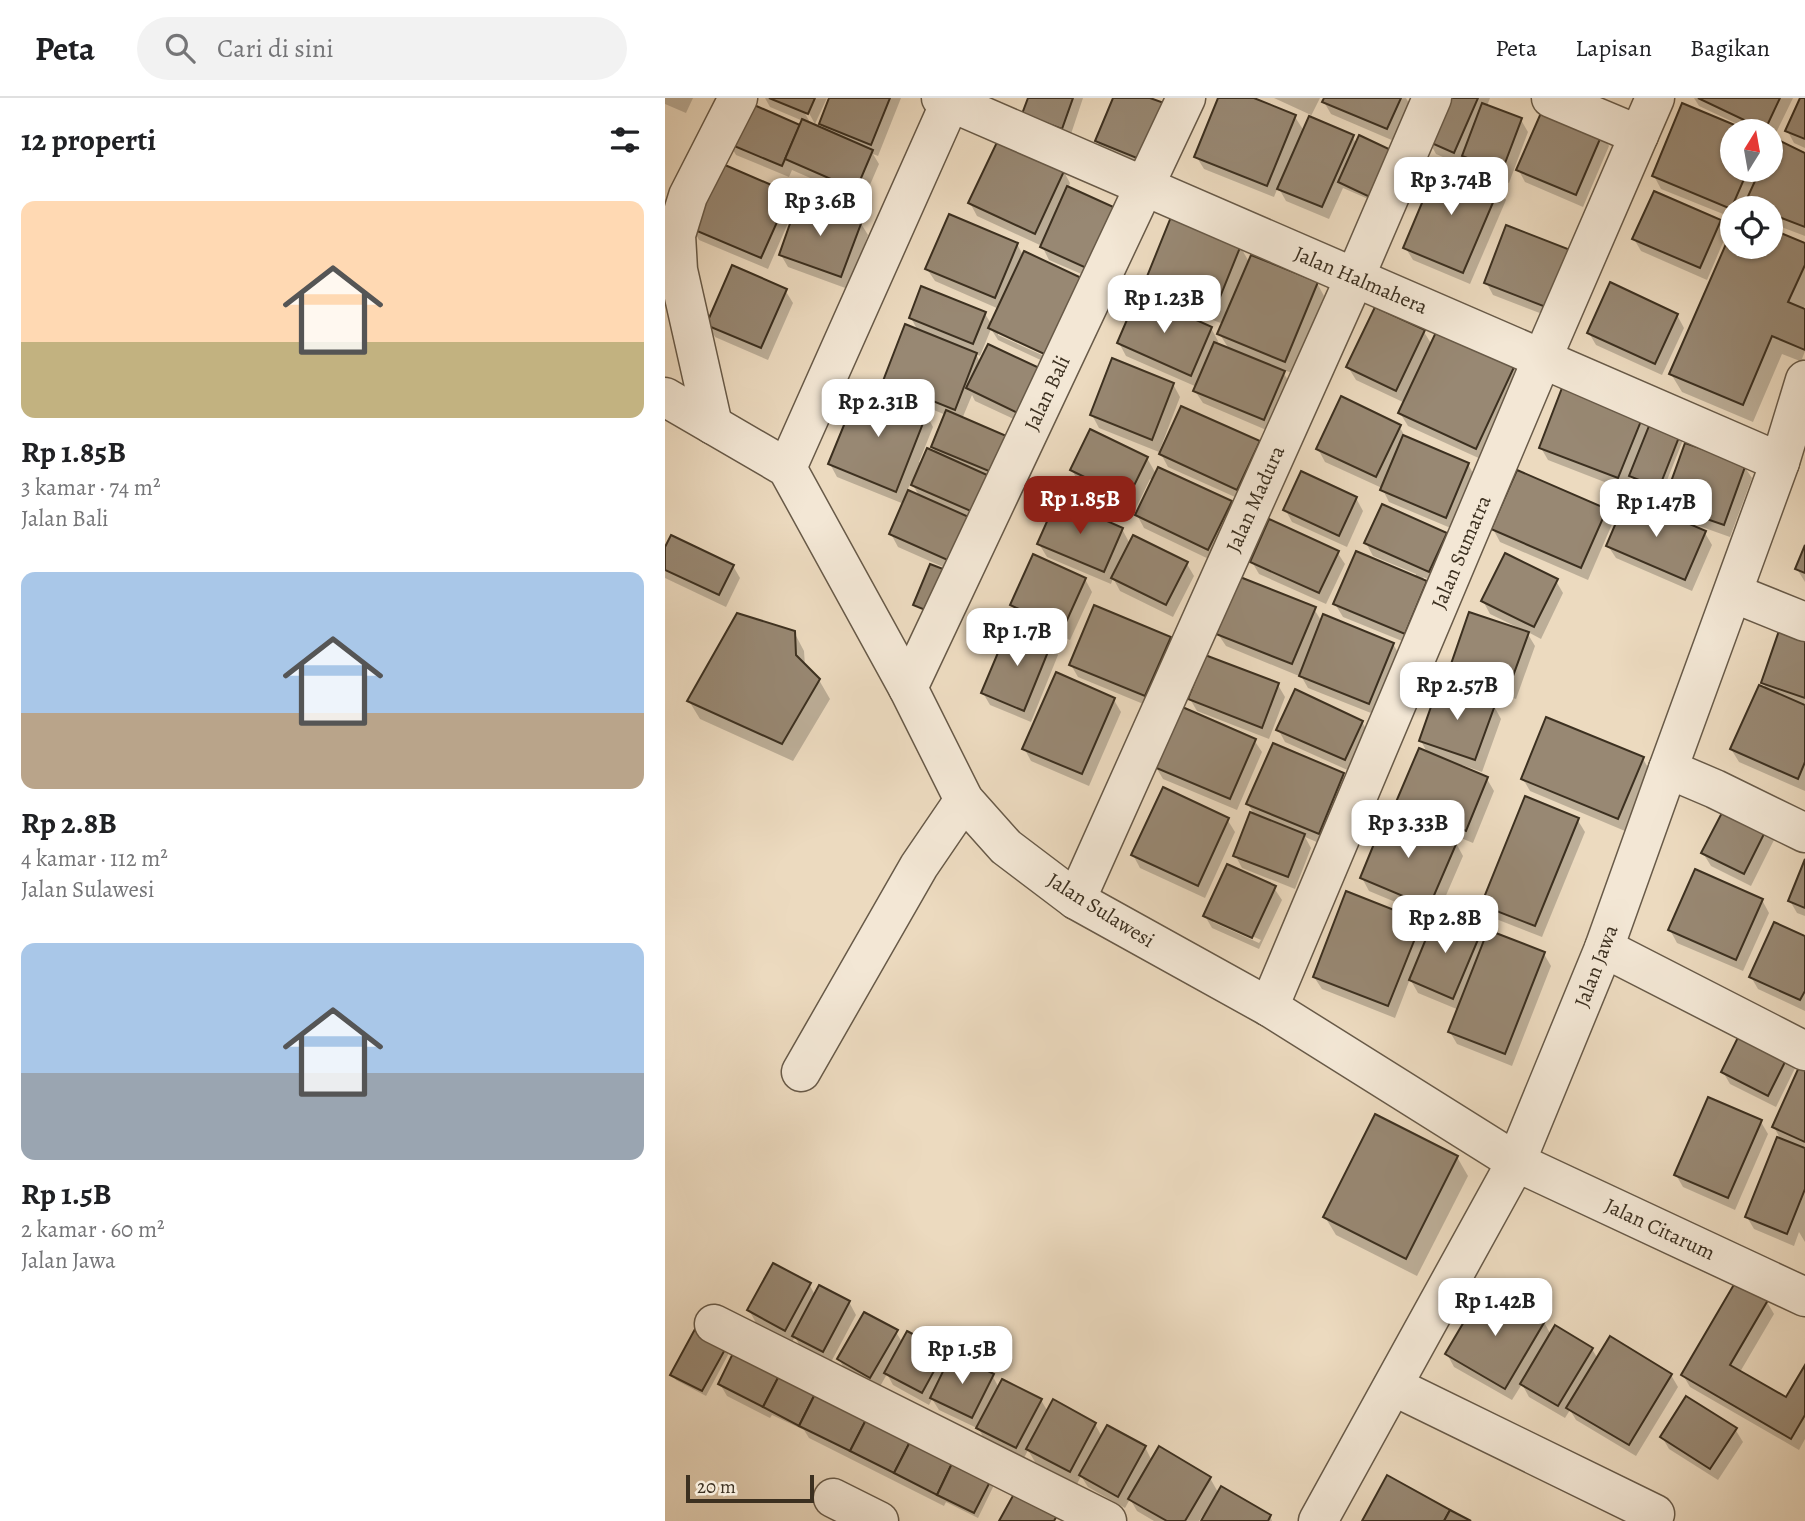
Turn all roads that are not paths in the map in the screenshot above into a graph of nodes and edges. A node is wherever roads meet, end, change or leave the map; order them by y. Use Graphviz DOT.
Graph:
graph roads {
  1 [pos="738,98"];
  2 [pos="1186,98"];
  3 [pos="1432,98"];
  4 [pos="1551,98"];
  5 [pos="1655,98"];
  6 [pos="947,99"];
  7 [pos="1639,135"];
  8 [pos="1144,186"];
  9 [pos="1355,277"];
  10 [pos="1542,359"];
  11 [pos="1803,393"];
  12 [pos="665,397"];
  13 [pos="713,425"];
  14 [pos="1780,462"];
  15 [pos="787,468"];
  16 [pos="1733,593"];
  17 [pos="1805,622"];
  18 [pos="908,688"];
  19 [pos="1668,769"];
  20 [pos="964,800"];
  21 [pos="1805,833"];
  22 [pos="1076,900"];
  23 [pos="1604,948"];
  24 [pos="1269,1007"];
  25 [pos="1805,1051"];
  26 [pos="801,1072"];
  27 [pos="1516,1161"];
  28 [pos="1805,1297"];
  29 [pos="714,1324"];
  30 [pos="1393,1386"];
  31 [pos="834,1497"];
  32 [pos="1655,1514"];
  33 [pos="879,1521"];
  34 [pos="1107,1521"];
  35 [pos="1318,1521"];
  1 -- 13 [label="street"];
  2 -- 8 [label="street, Jalan Bali"];
  3 -- 9 [label="street, Jalan Madura"];
  4 -- 7 [label="street"];
  5 -- 7 [label="street, Jalan Sumatra"];
  6 -- 8 [label="street, Jalan Halmahera"];
  6 -- 15 [label="street"];
  7 -- 10 [label="street, Jalan Sumatra"];
  8 -- 9 [label="street, Jalan Halmahera"];
  8 -- 18 [label="street, Jalan Bali"];
  9 -- 10 [label="street, Jalan Halmahera"];
  9 -- 22 [label="street, Jalan Madura"];
  10 -- 14 [label="street, Jalan Halmahera"];
  10 -- 24 [label="street, Jalan Sumatra"];
  11 -- 14 [label="street, Jalan Jawa"];
  12 -- 13 [label="street"];
  13 -- 15 [label="street"];
  14 -- 16 [label="street, Jalan Jawa"];
  15 -- 18 [label="street, Jalan Sulawesi"];
  16 -- 17 [label="street"];
  16 -- 19 [label="street, Jalan Jawa"];
  18 -- 20 [label="street, Jalan Sulawesi"];
  19 -- 21 [label="street"];
  19 -- 23 [label="street, Jalan Jawa"];
  20 -- 22 [label="street, Jalan Sulawesi"];
  20 -- 26 [label="street"];
  22 -- 24 [label="street, Jalan Sulawesi"];
  23 -- 25 [label="street"];
  23 -- 27 [label="street, Jalan Jawa"];
  24 -- 27 [label="street, Jalan Sulawesi"];
  27 -- 28 [label="street, Jalan Citarum"];
  27 -- 30 [label="street, Jalan Jawa"];
  29 -- 34 [label="street"];
  30 -- 32 [label="street"];
  30 -- 35 [label="street, Jalan Jawa"];
  31 -- 33 [label="street"];
}
